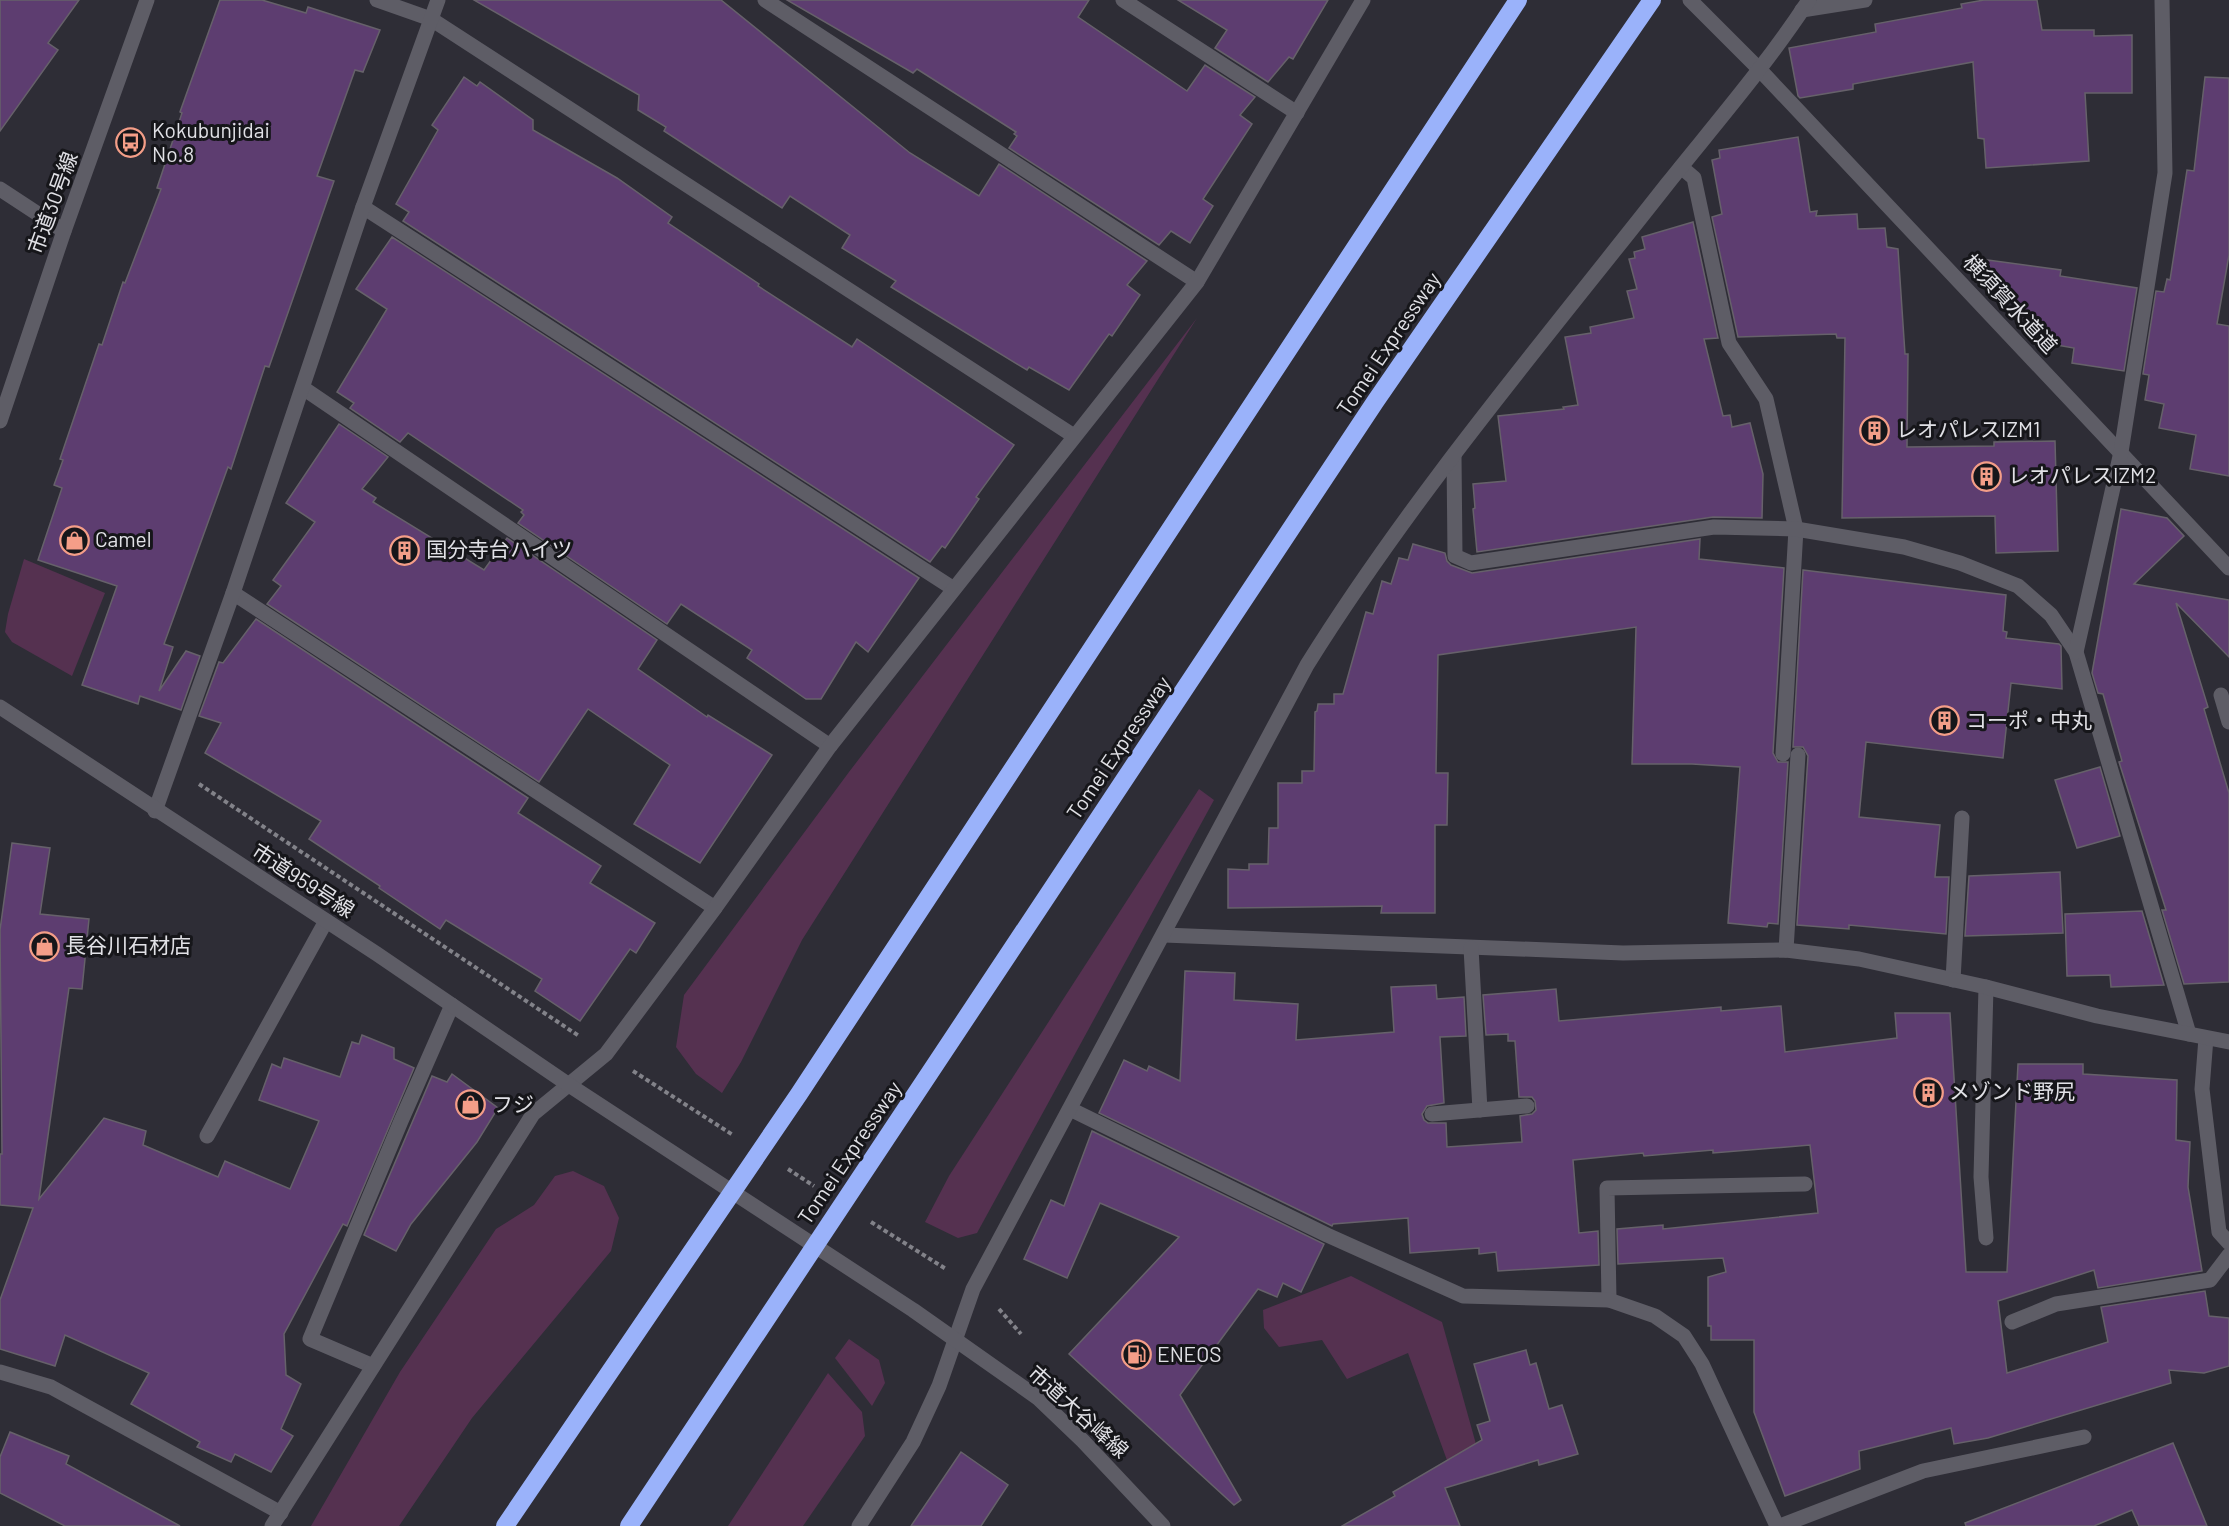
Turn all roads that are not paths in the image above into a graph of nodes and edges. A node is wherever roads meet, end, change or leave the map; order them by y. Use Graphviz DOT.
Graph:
graph roads {
  1 [pos="147,0"];
  2 [pos="377,0"];
  3 [pos="438,0"];
  4 [pos="765,0"];
  5 [pos="1123,0"];
  6 [pos="1363,0"];
  7 [pos="1518,0"];
  8 [pos="1653,0"];
  9 [pos="1661,0"];
  10 [pos="1690,0"];
  11 [pos="1865,0"];
  12 [pos="2162,0"];
  13 [pos="1806,5"];
  14 [pos="431,19"];
  15 [pos="1759,69"];
  16 [pos="1297,113"];
  17 [pos="1550,151"];
  18 [pos="1681,166"];
  19 [pos="0,189"];
  20 [pos="363,207"];
  21 [pos="64,231"];
  22 [pos="1197,282"];
  23 [pos="303,388"];
  24 [pos="0,421"];
  25 [pos="1074,436"];
  26 [pos="2121,452"];
  27 [pos="1454,455"];
  28 [pos="1796,529"];
  29 [pos="2229,568"];
  30 [pos="954,589"];
  31 [pos="233,593"];
  32 [pos="2076,652"];
  33 [pos="2221,695"];
  34 [pos="0,708"];
  35 [pos="2229,722"];
  36 [pos="830,746"];
  37 [pos="155,811"];
  38 [pos="1962,818"];
  39 [pos="715,908"];
  40 [pos="326,921"];
  41 [pos="1164,935"];
  42 [pos="1471,948"];
  43 [pos="1786,950"];
  44 [pos="1953,980"];
  45 [pos="1986,987"];
  46 [pos="452,1005"];
  47 [pos="2189,1034"];
  48 [pos="2206,1038"];
  49 [pos="2229,1042"];
  50 [pos="575,1089"];
  51 [pos="1527,1106"];
  52 [pos="1070,1109"];
  53 [pos="1480,1110"];
  54 [pos="1432,1114"];
  55 [pos="207,1136"];
  56 [pos="1805,1184"];
  57 [pos="1986,1238"];
  58 [pos="2229,1243"];
  59 [pos="2229,1255"];
  60 [pos="1609,1300"];
  61 [pos="2012,1322"];
  62 [pos="955,1340"];
  63 [pos="373,1366"];
  64 [pos="0,1372"];
  65 [pos="2084,1437"];
  66 [pos="277,1519"];
  67 [pos="868,1523"];
  68 [pos="505,1526"];
  69 [pos="629,1526"];
  70 [pos="1163,1526"];
  71 [pos="1778,1526"];
  1 -- 21 [label="street, 市道30号線"];
  2 -- 14 [label="street"];
  3 -- 14 [label="street"];
  4 -- 22 [label="street"];
  5 -- 16 [label="street"];
  6 -- 16 [label="street"];
  7 -- 68 [label="highway"];
  8 -- 17 [label="highway, Tomei Expressway"];
  9 -- 17 [label="highway"];
  10 -- 15 [label="street, 横須賀水道道"];
  11 -- 13 [label="street"];
  12 -- 26 [label="street"];
  13 -- 15 [label="street"];
  14 -- 20 [label="street"];
  14 -- 25 [label="street"];
  15 -- 18 [label="street"];
  15 -- 26 [label="street, 横須賀水道道"];
  16 -- 22 [label="street"];
  17 -- 69 [label="highway, Tomei Expressway"];
  18 -- 27 [label="street"];
  18 -- 28 [label="street"];
  19 -- 21 [label="street"];
  20 -- 23 [label="street"];
  20 -- 30 [label="street"];
  21 -- 24 [label="street, 市道30号線"];
  22 -- 25 [label="street"];
  23 -- 31 [label="street"];
  23 -- 36 [label="street"];
  25 -- 30 [label="street"];
  26 -- 29 [label="street, 横須賀水道道"];
  26 -- 32 [label="street"];
  27 -- 28 [label="street"];
  27 -- 41 [label="street"];
  28 -- 32 [label="street"];
  28 -- 43 [label="street"];
  30 -- 36 [label="street"];
  31 -- 37 [label="street"];
  31 -- 39 [label="street"];
  32 -- 47 [label="street"];
  33 -- 35 [label="street"];
  34 -- 37 [label="street, 市道959号線"];
  36 -- 39 [label="street"];
  37 -- 40 [label="street, 市道959号線"];
  38 -- 44 [label="street"];
  39 -- 50 [label="street"];
  40 -- 46 [label="street, 市道959号線"];
  40 -- 55 [label="street"];
  41 -- 42 [label="street"];
  41 -- 52 [label="street"];
  42 -- 43 [label="street"];
  42 -- 53 [label="street"];
  43 -- 44 [label="street"];
  44 -- 45 [label="street"];
  45 -- 47 [label="street"];
  45 -- 57 [label="street"];
  46 -- 50 [label="street, 市道959号線"];
  46 -- 63 [label="street"];
  47 -- 48 [label="street"];
  48 -- 49 [label="street"];
  48 -- 58 [label="street"];
  50 -- 62 [label="street, 市道大谷峰線"];
  50 -- 63 [label="street"];
  51 -- 53 [label="street"];
  52 -- 60 [label="street"];
  52 -- 62 [label="street"];
  53 -- 54 [label="street"];
  56 -- 60 [label="street"];
  59 -- 61 [label="street"];
  60 -- 71 [label="street"];
  62 -- 67 [label="street"];
  62 -- 70 [label="street, 市道大谷峰線"];
  63 -- 66 [label="street"];
  64 -- 66 [label="street"];
  65 -- 71 [label="street"];
}
